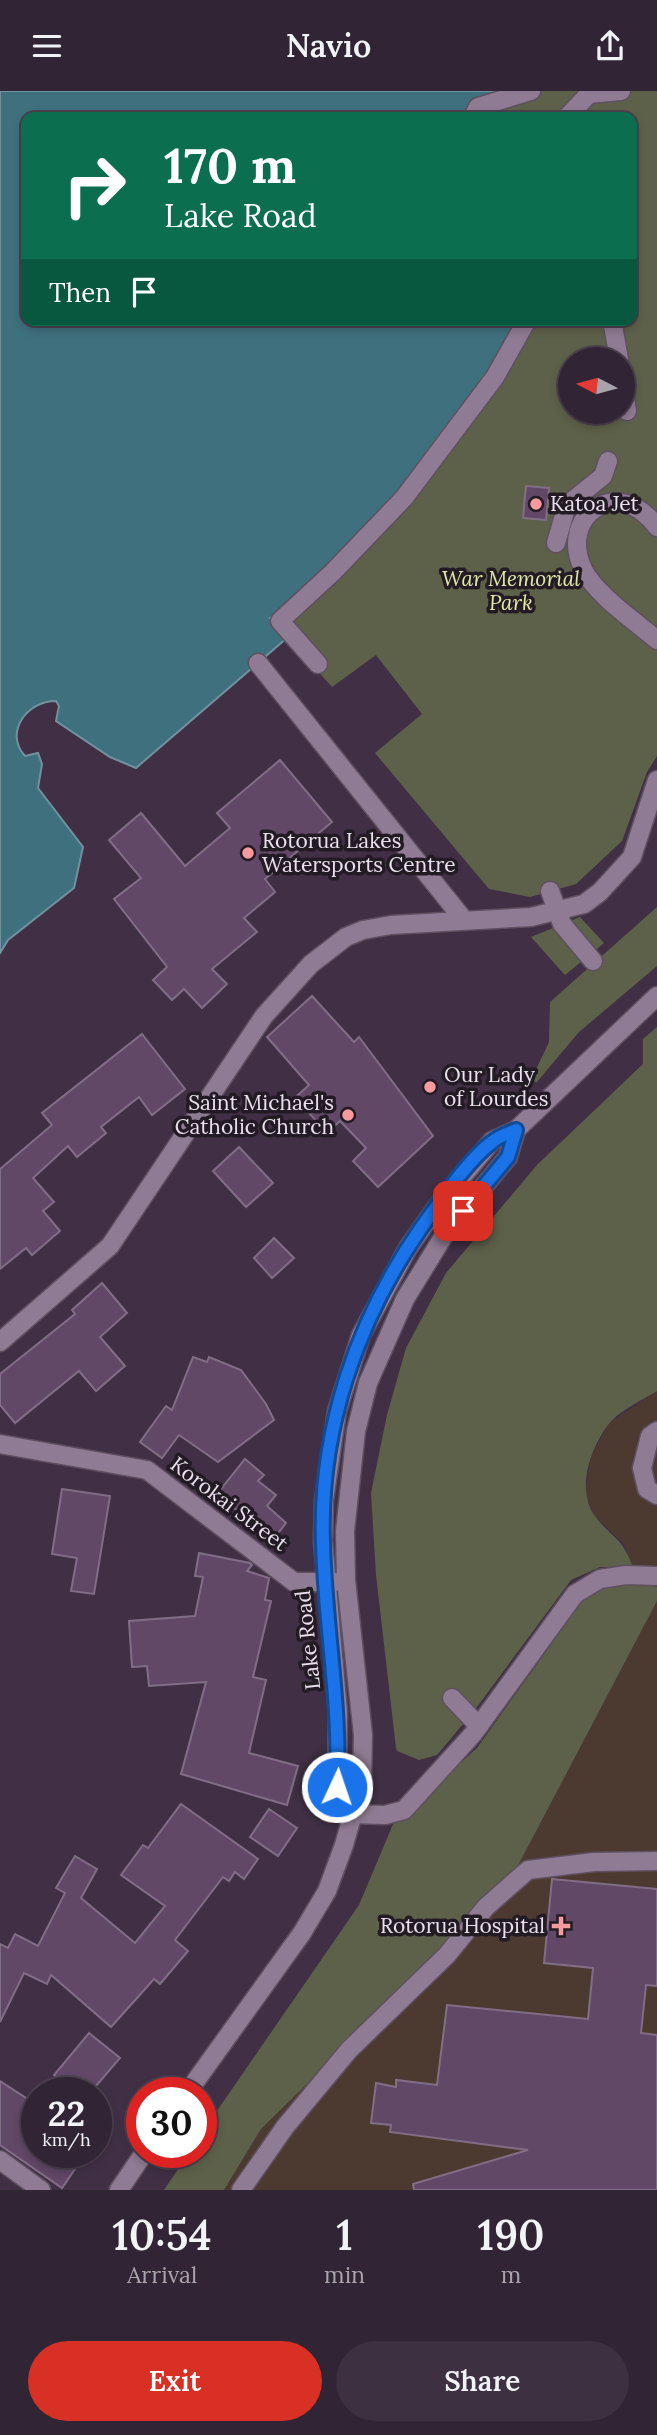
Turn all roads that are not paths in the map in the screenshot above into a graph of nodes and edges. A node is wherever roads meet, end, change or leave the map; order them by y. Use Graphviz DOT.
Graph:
graph roads {
  1 [pos="531,91"];
  2 [pos="621,91"];
  3 [pos="476,112"];
  4 [pos="572,112"];
  5 [pos="524,326"];
  6 [pos="613,326"];
  7 [pos="617,347"];
  8 [pos="608,461"];
  9 [pos="657,527"];
  10 [pos="556,543"];
  11 [pos="657,640"];
  12 [pos="258,663"];
  13 [pos="318,664"];
  14 [pos="657,780"];
  15 [pos="550,891"];
  16 [pos="556,911"];
  17 [pos="464,920"];
  18 [pos="593,961"];
  19 [pos="657,996"];
  20 [pos="516,1130"];
  21 [pos="0,1342"];
  22 [pos="346,1376"];
  23 [pos="368,1383"];
  24 [pos="657,1431"];
  25 [pos="0,1444"];
  26 [pos="657,1495"];
  27 [pos="657,1576"];
  28 [pos="346,1580"];
  29 [pos="325,1583"];
  30 [pos="452,1698"];
  31 [pos="479,1726"];
  32 [pos="351,1814"];
  33 [pos="657,1861"];
  34 [pos="199,2077"];
  35 [pos="0,2160"];
  36 [pos="134,2168"];
  37 [pos="41,2190"];
  38 [pos="119,2190"];
  39 [pos="241,2190"];
  1 -- 3 [label="street"];
  2 -- 4 [label="street"];
  5 -- 13 [label="street"];
  6 -- 7 [label="street"];
  8 -- 10 [label="street"];
  9 -- 11 [label="street"];
  12 -- 17 [label="street"];
  14 -- 16 [label="street"];
  15 -- 16 [label="street"];
  16 -- 17 [label="street"];
  16 -- 18 [label="street"];
  17 -- 21 [label="street"];
  19 -- 20 [label="street, Lake Road"];
  20 -- 22 [label="street, Lake Road"];
  20 -- 23 [label="street, Lake Road"];
  22 -- 23 [label="street"];
  22 -- 29 [label="street, Lake Road"];
  23 -- 28 [label="street, Lake Road"];
  24 -- 26 [label="street"];
  25 -- 29 [label="street, Korokai Street"];
  27 -- 31 [label="street"];
  28 -- 29 [label="street, Korokai Street"];
  28 -- 32 [label="street, Lake Road"];
  29 -- 32 [label="street, Lake Road"];
  30 -- 31 [label="street"];
  31 -- 32 [label="street"];
  32 -- 34 [label="street, Lake Road"];
  33 -- 39 [label="street"];
  35 -- 37 [label="street"];
  36 -- 38 [label="street"];
}
